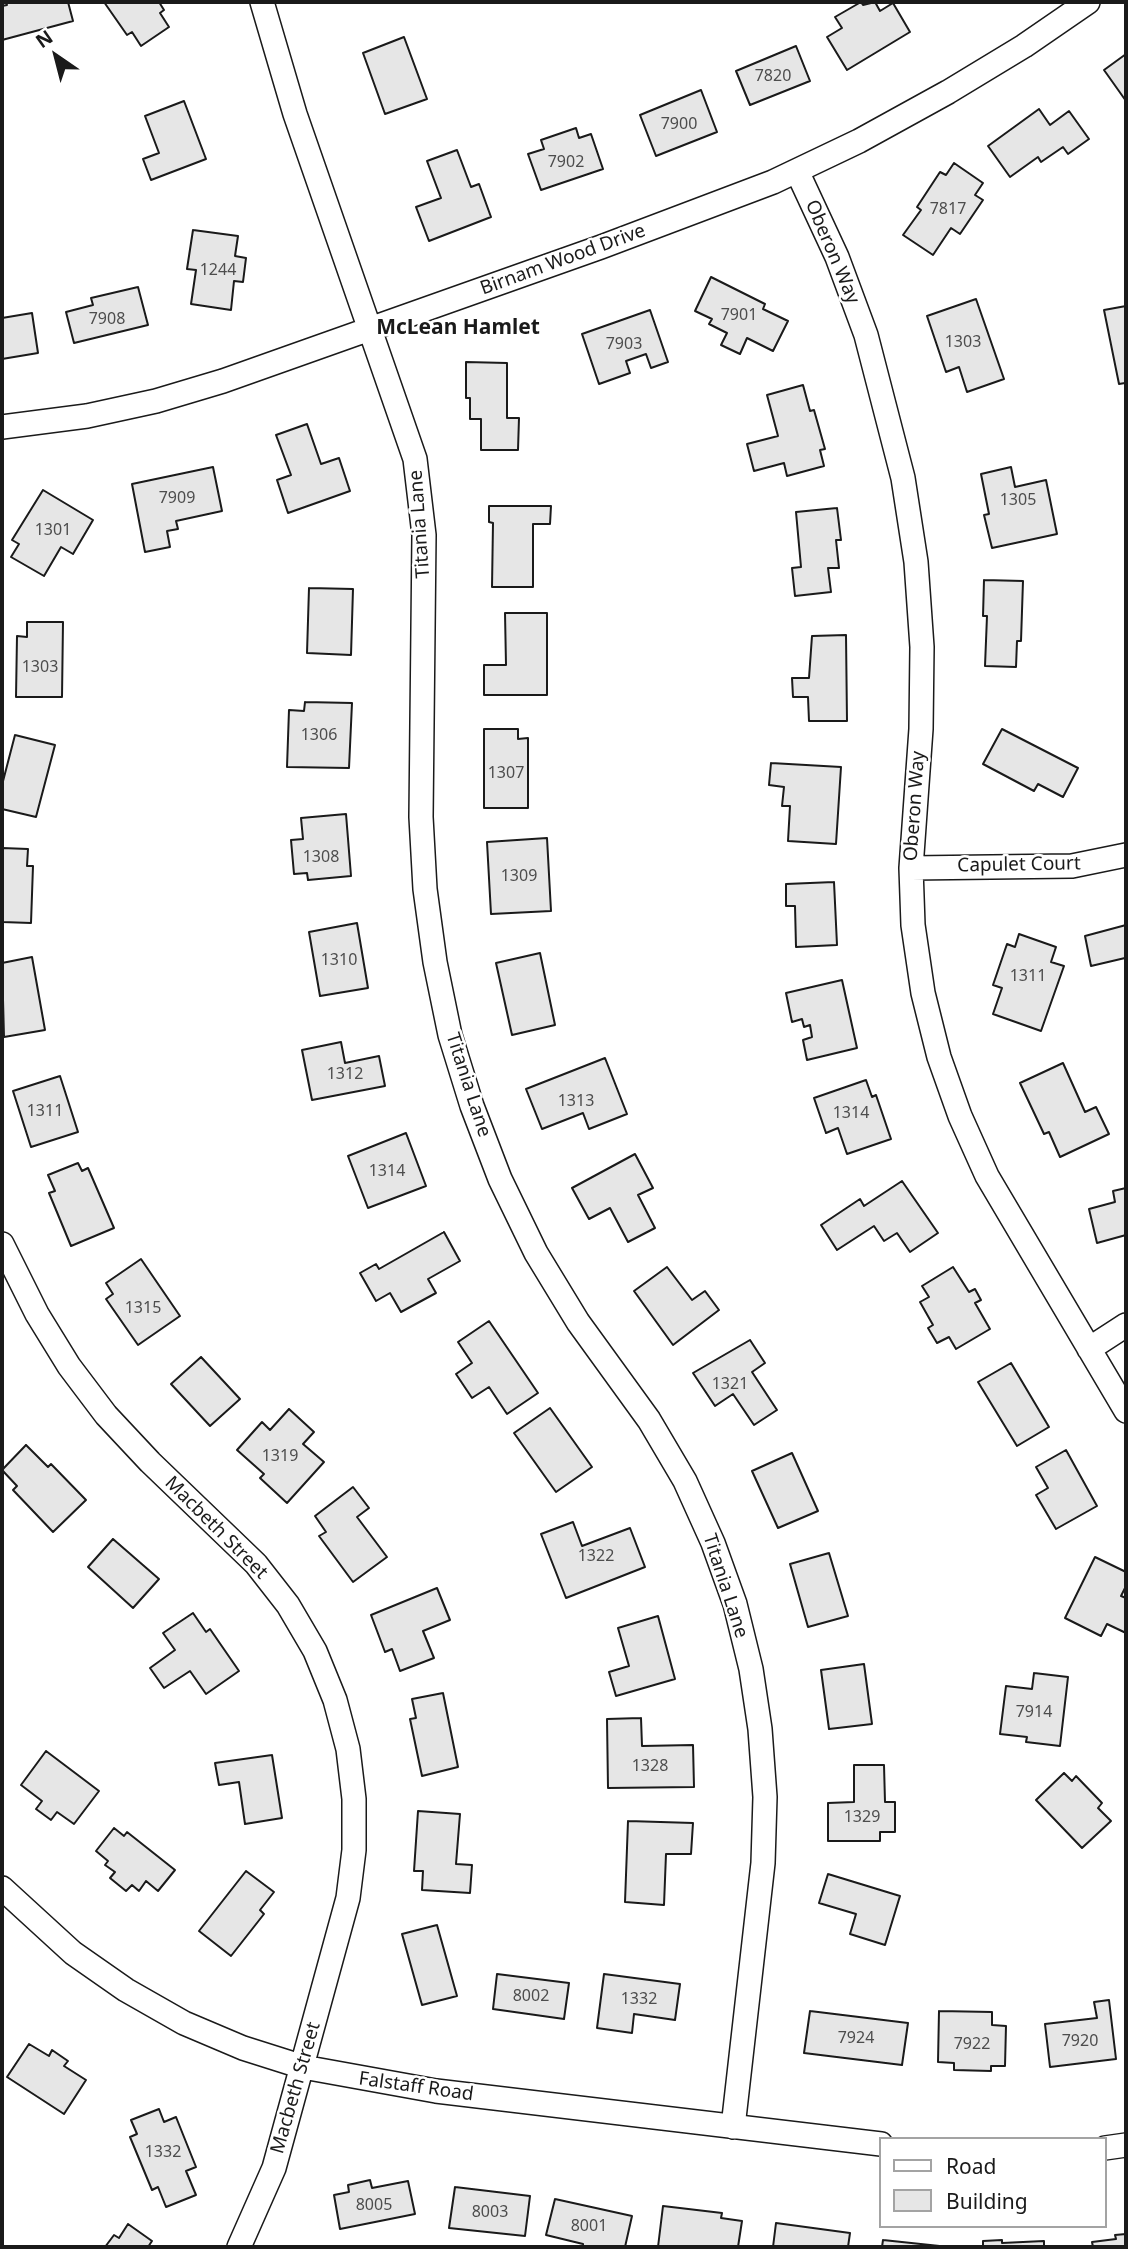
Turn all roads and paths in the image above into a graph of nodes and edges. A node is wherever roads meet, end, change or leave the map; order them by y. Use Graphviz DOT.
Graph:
graph roads {
  1 [pos="262,2"];
  2 [pos="1088,2"];
  3 [pos="797,171"];
  4 [pos="371,329"];
  5 [pos="2,426"];
  6 [pos="1126,855"];
  7 [pos="911,868"];
  8 [pos="2,1244"];
  9 [pos="1126,1325"];
  10 [pos="1089,1349"];
  11 [pos="1126,1411"];
  12 [pos="2,1888"];
  13 [pos="303,2067"];
  14 [pos="733,2127"];
  15 [pos="880,2144"];
  16 [pos="1126,2145"];
  17 [pos="1107,2148"];
  18 [pos="239,2247"];
  1 -- 4 [label="street, Titania Lane"];
  2 -- 3 [label="street, Birnam Wood Drive"];
  3 -- 4 [label="street, Birnam Wood Drive"];
  3 -- 7 [label="street, Oberon Way"];
  4 -- 5 [label="street, Birnam Wood Drive"];
  4 -- 14 [label="street, Titania Lane"];
  6 -- 7 [label="street, Capulet Court"];
  7 -- 10 [label="street, Oberon Way"];
  8 -- 13 [label="street, Macbeth Street"];
  9 -- 10 [label="street"];
  10 -- 11 [label="street, Oberon Way"];
  12 -- 13 [label="street, Falstaff Road"];
  13 -- 14 [label="street, Falstaff Road"];
  13 -- 18 [label="street, Macbeth Street"];
  14 -- 15 [label="street, Falstaff Road"];
  16 -- 17 [label="street"];
}
